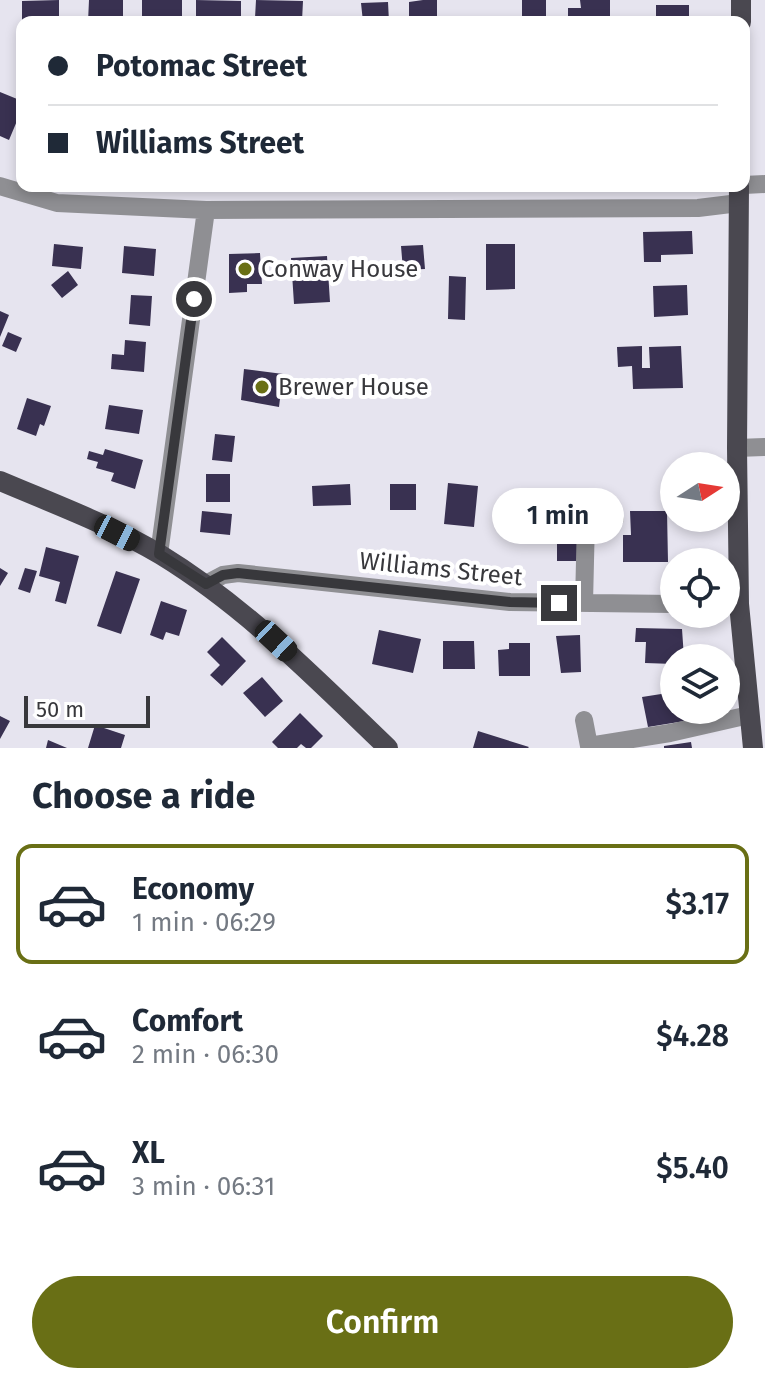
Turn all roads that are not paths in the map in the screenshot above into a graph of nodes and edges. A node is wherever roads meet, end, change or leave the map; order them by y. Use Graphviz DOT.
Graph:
graph roads {
  1 [pos="20,192"];
  2 [pos="738,192"];
  3 [pos="741,192"];
  4 [pos="206,210"];
  5 [pos="765,447"];
  6 [pos="737,448"];
  7 [pos="0,481"];
  8 [pos="615,519"];
  9 [pos="734,548"];
  10 [pos="159,554"];
  11 [pos="206,584"];
  12 [pos="584,603"];
  13 [pos="660,604"];
  14 [pos="736,628"];
  15 [pos="749,715"];
  16 [pos="584,720"];
  17 [pos="388,748"];
  18 [pos="753,748"];
  1 -- 4 [label="street"];
  2 -- 4 [label="street"];
  3 -- 6 [label="main road"];
  4 -- 10 [label="street"];
  5 -- 6 [label="street"];
  6 -- 9 [label="main road"];
  7 -- 10 [label="main road"];
  8 -- 12 [label="street"];
  10 -- 11 [label="main road"];
  11 -- 12 [label="street, Williams Street"];
  11 -- 17 [label="main road"];
  12 -- 13 [label="street, Williams Street"];
  14 -- 15 [label="main road"];
  15 -- 16 [label="street"];
  15 -- 18 [label="main road"];
}
